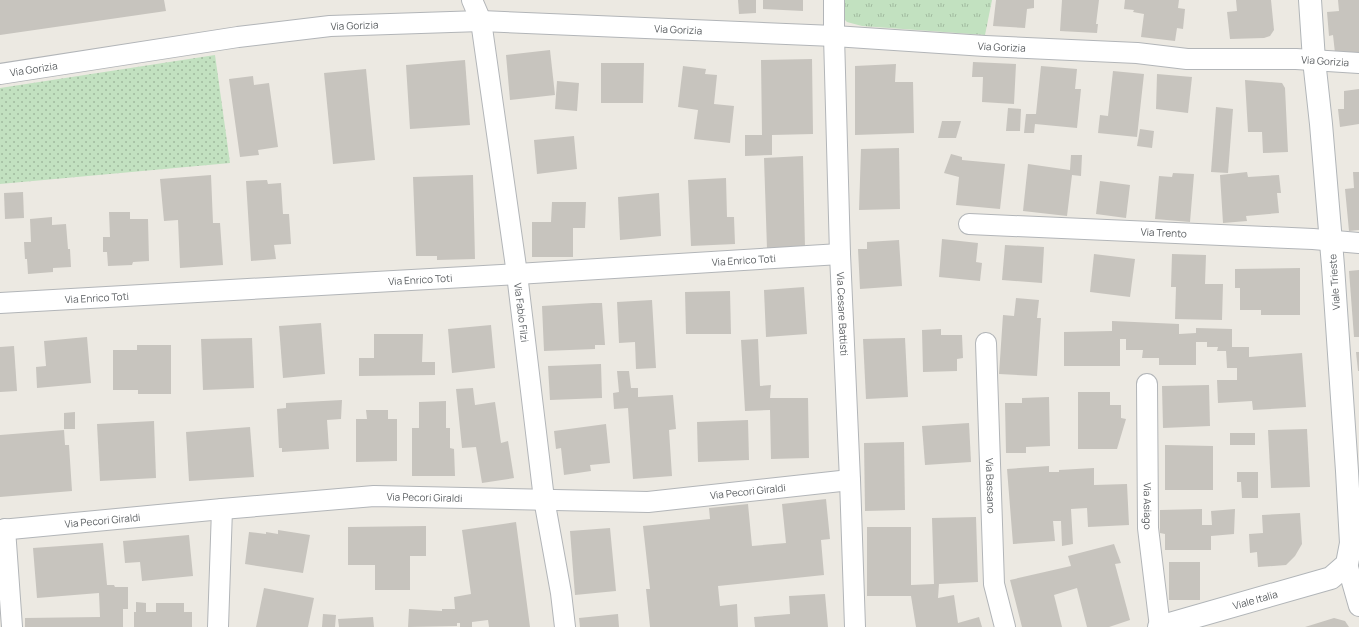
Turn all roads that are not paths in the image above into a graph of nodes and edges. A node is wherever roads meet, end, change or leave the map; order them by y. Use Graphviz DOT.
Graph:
graph roads {
  1 [pos="472,0"];
  2 [pos="834,0"];
  3 [pos="1310,0"];
  4 [pos="481,21"];
  5 [pos="834,36"];
  6 [pos="1314,60"];
  7 [pos="1359,63"];
  8 [pos="0,74"];
  9 [pos="969,224"];
  10 [pos="1330,240"];
  11 [pos="1359,243"];
  12 [pos="840,254"];
  13 [pos="517,274"];
  14 [pos="0,303"];
  15 [pos="986,343"];
  16 [pos="1147,384"];
  17 [pos="850,480"];
  18 [pos="544,499"];
  19 [pos="222,508"];
  20 [pos="2,529"];
  21 [pos="1347,564"];
  22 [pos="1359,606"];
  23 [pos="12,627"];
  24 [pos="218,627"];
  25 [pos="565,627"];
  26 [pos="855,627"];
  27 [pos="1005,627"];
  28 [pos="1160,627"];
  1 -- 4 [label="street, Via Fabio Filzi"];
  2 -- 5 [label="street, Via Cesare Battisti"];
  3 -- 6 [label="main road, Viale Trieste"];
  4 -- 5 [label="street, Via Gorizia"];
  4 -- 8 [label="street, Via Gorizia"];
  4 -- 13 [label="street, Via Fabio Filzi"];
  5 -- 6 [label="street, Via Gorizia"];
  5 -- 12 [label="street, Via Cesare Battisti"];
  6 -- 7 [label="street, Via Gorizia"];
  6 -- 10 [label="main road, Viale Trieste"];
  9 -- 10 [label="street, Via Trento"];
  10 -- 11 [label="street, Via Trento"];
  10 -- 21 [label="main road, Viale Trieste"];
  12 -- 13 [label="street, Via Enrico Toti"];
  12 -- 17 [label="street, Via Cesare Battisti"];
  13 -- 14 [label="street, Via Enrico Toti"];
  13 -- 18 [label="street, Via Fabio Filzi"];
  15 -- 27 [label="street, Via Bassano"];
  16 -- 28 [label="street, Via Asiago"];
  17 -- 18 [label="street, Via Pecori Giraldi"];
  17 -- 26 [label="street, Via Cesare Battisti"];
  18 -- 19 [label="street, Via Pecori Giraldi"];
  18 -- 25 [label="street, Via Fabio Filzi"];
  19 -- 20 [label="street, Via Pecori Giraldi"];
  19 -- 24 [label="street"];
  20 -- 23 [label="street"];
  21 -- 22 [label="street"];
  21 -- 28 [label="main road, Viale Italia"];
}
